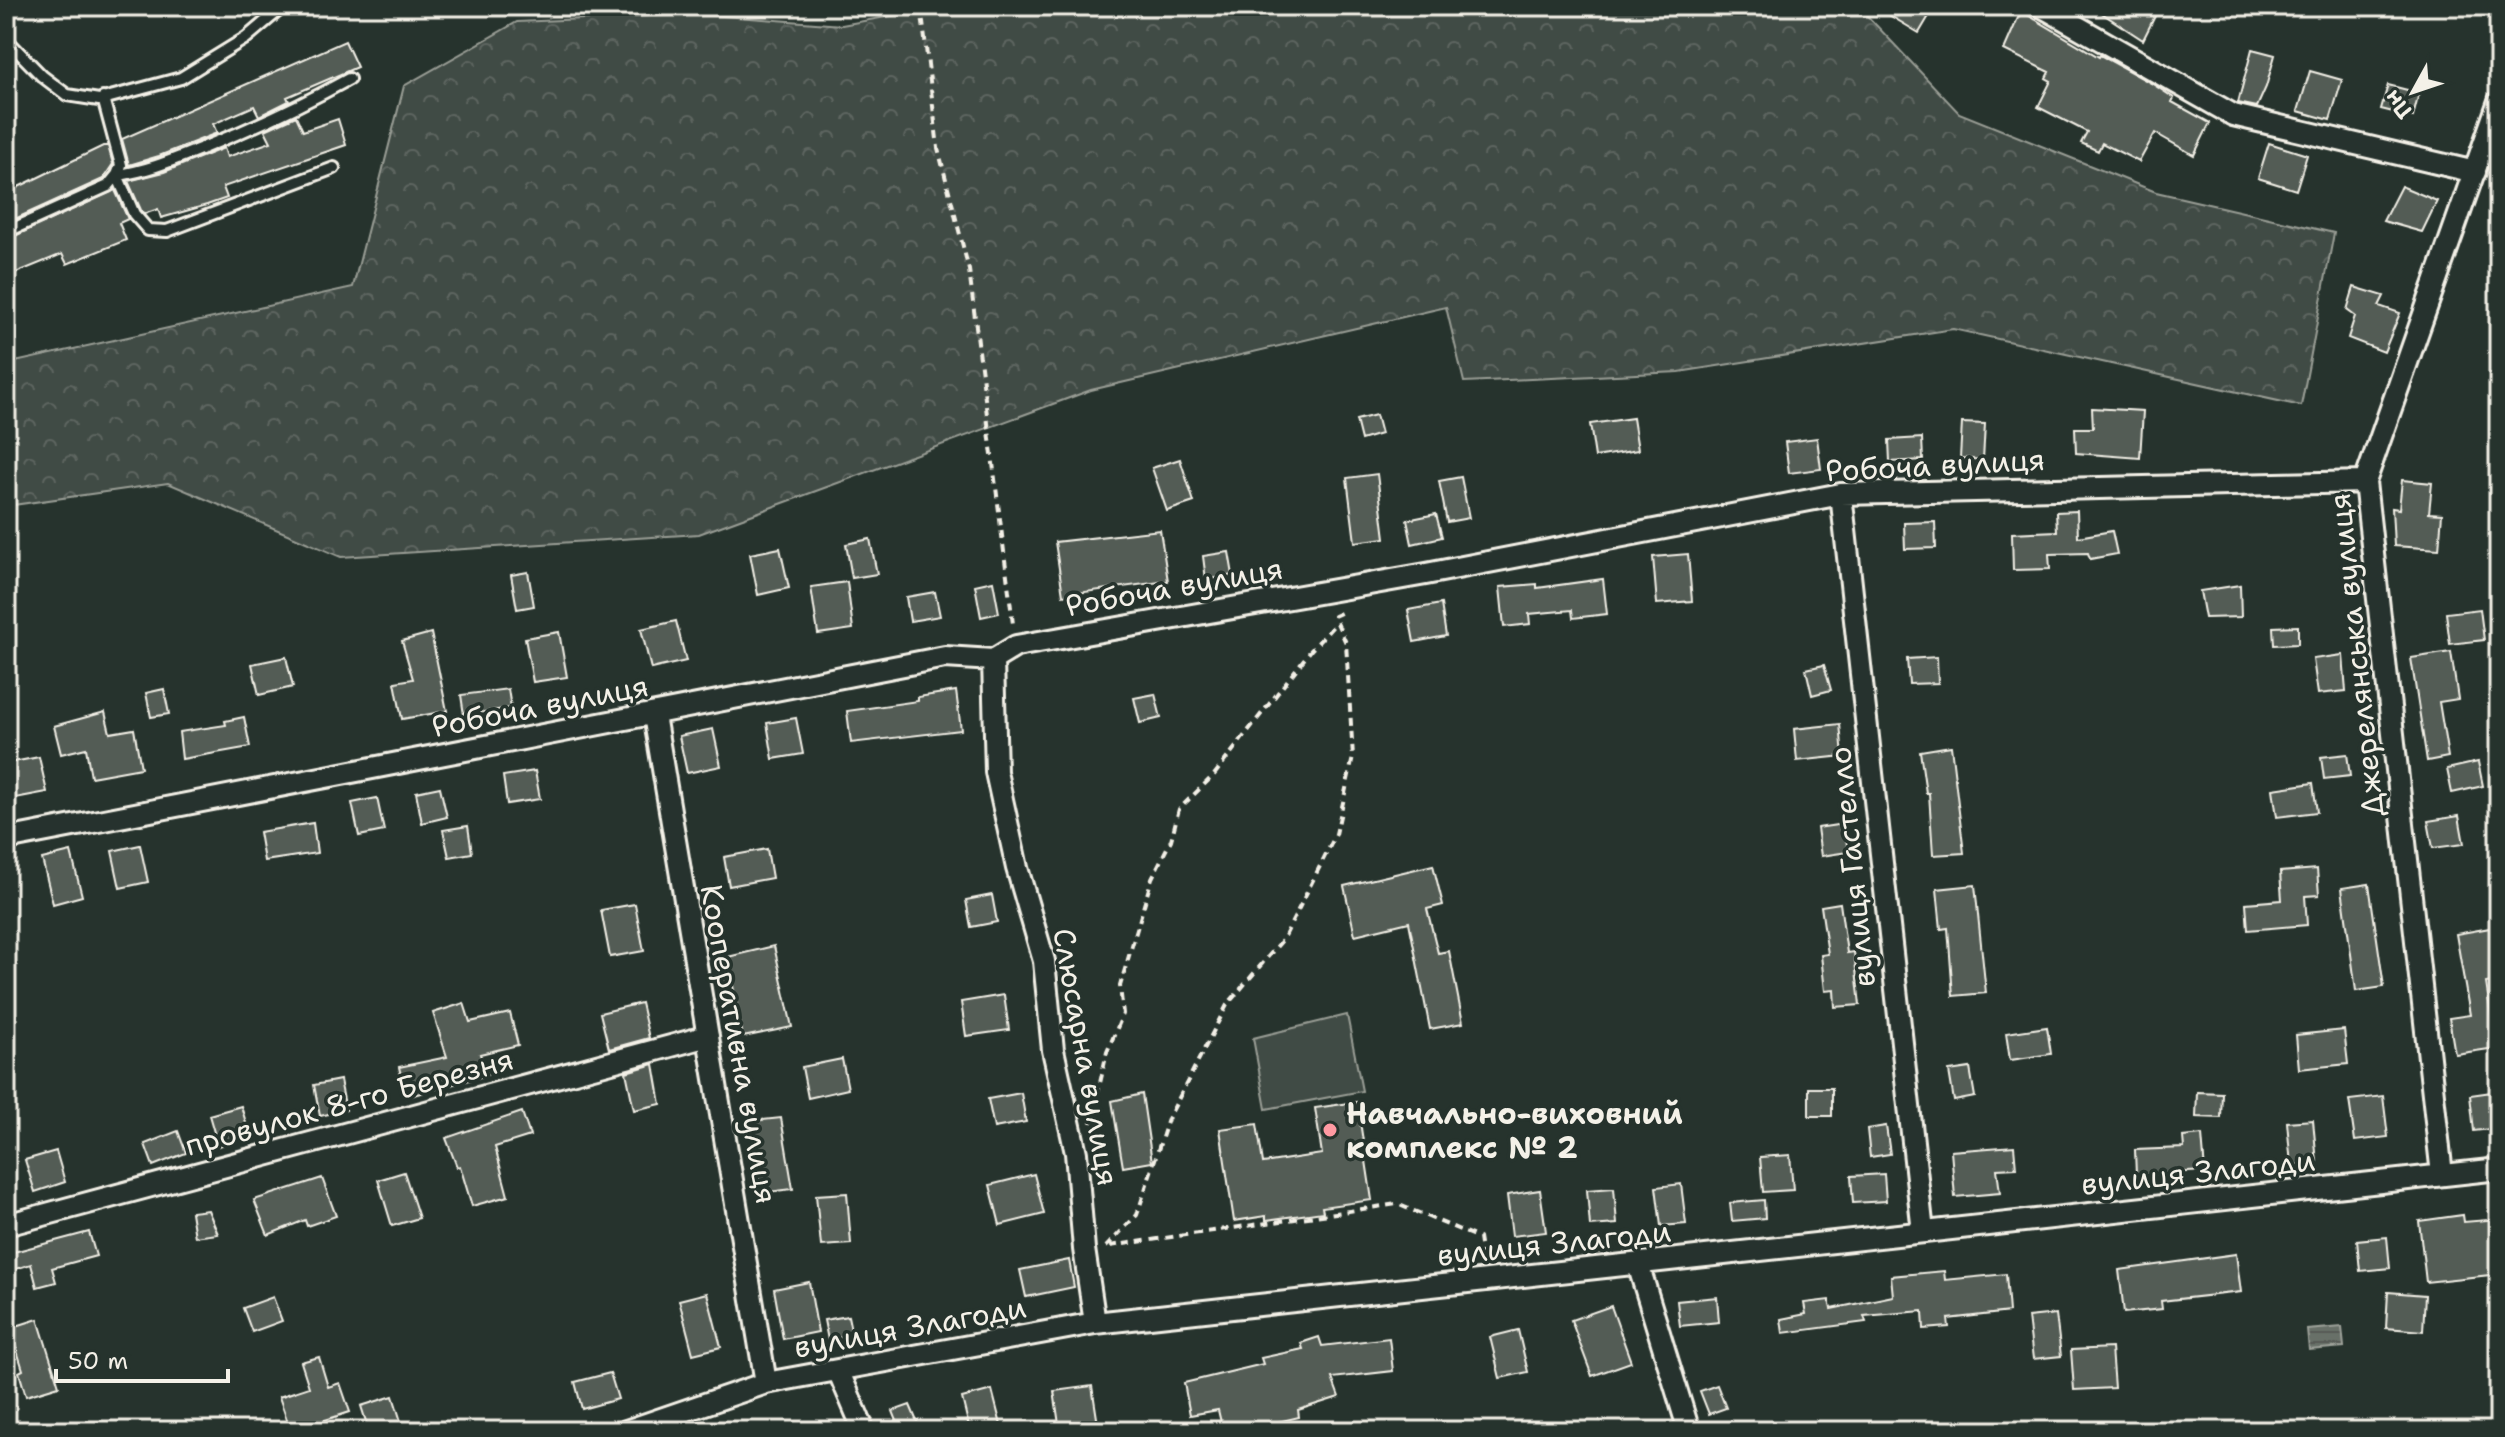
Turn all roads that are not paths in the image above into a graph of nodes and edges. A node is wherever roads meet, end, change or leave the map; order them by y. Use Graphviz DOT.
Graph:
graph roads {
  1 [pos="284,6"];
  2 [pos="2041,6"];
  3 [pos="6,39"];
  4 [pos="349,79"];
  5 [pos="103,98"];
  6 [pos="2499,101"];
  7 [pos="334,168"];
  8 [pos="2475,172"];
  9 [pos="117,175"];
  10 [pos="6,232"];
  11 [pos="2365,482"];
  12 [pos="1841,494"];
  13 [pos="993,660"];
  14 [pos="654,715"];
  15 [pos="6,839"];
  16 [pos="708,1036"];
  17 [pos="2499,1169"];
  18 [pos="2442,1175"];
  19 [pos="6,1225"];
  20 [pos="1923,1232"];
  21 [pos="1638,1264"];
  22 [pos="1095,1323"];
  23 [pos="838,1370"];
  24 [pos="766,1383"];
  25 [pos="626,1431"];
  26 [pos="864,1431"];
  27 [pos="1689,1431"];
  1 -- 5 [label="lane"];
  2 -- 8 [label="street"];
  3 -- 5 [label="lane"];
  4 -- 9 [label="lane"];
  5 -- 9 [label="lane"];
  6 -- 8 [label="street, Джерелянська вулиця"];
  7 -- 9 [label="lane"];
  8 -- 11 [label="street, Джерелянська вулиця"];
  9 -- 10 [label="lane"];
  11 -- 12 [label="street, Робоча вулиця"];
  11 -- 18 [label="street, Джерелянська вулиця"];
  12 -- 13 [label="street, Робоча вулиця"];
  12 -- 20 [label="street, вулиця Гастелло"];
  13 -- 14 [label="street, Робоча вулиця"];
  13 -- 22 [label="street, Слюсарна вулиця"];
  14 -- 15 [label="street, Робоча вулиця"];
  14 -- 16 [label="street, Кооперативна вулиця"];
  16 -- 19 [label="street, провулок 8-го Березня"];
  16 -- 24 [label="street, Кооперативна вулиця"];
  17 -- 18 [label="street, вулиця Злагоди"];
  18 -- 20 [label="street, вулиця Злагоди"];
  20 -- 21 [label="street, вулиця Злагоди"];
  21 -- 22 [label="street, вулиця Злагоди"];
  21 -- 27 [label="street"];
  22 -- 23 [label="street, вулиця Злагоди"];
  23 -- 24 [label="street, вулиця Злагоди"];
  23 -- 26 [label="street"];
  24 -- 25 [label="street, вулиця Злагоди"];
}
